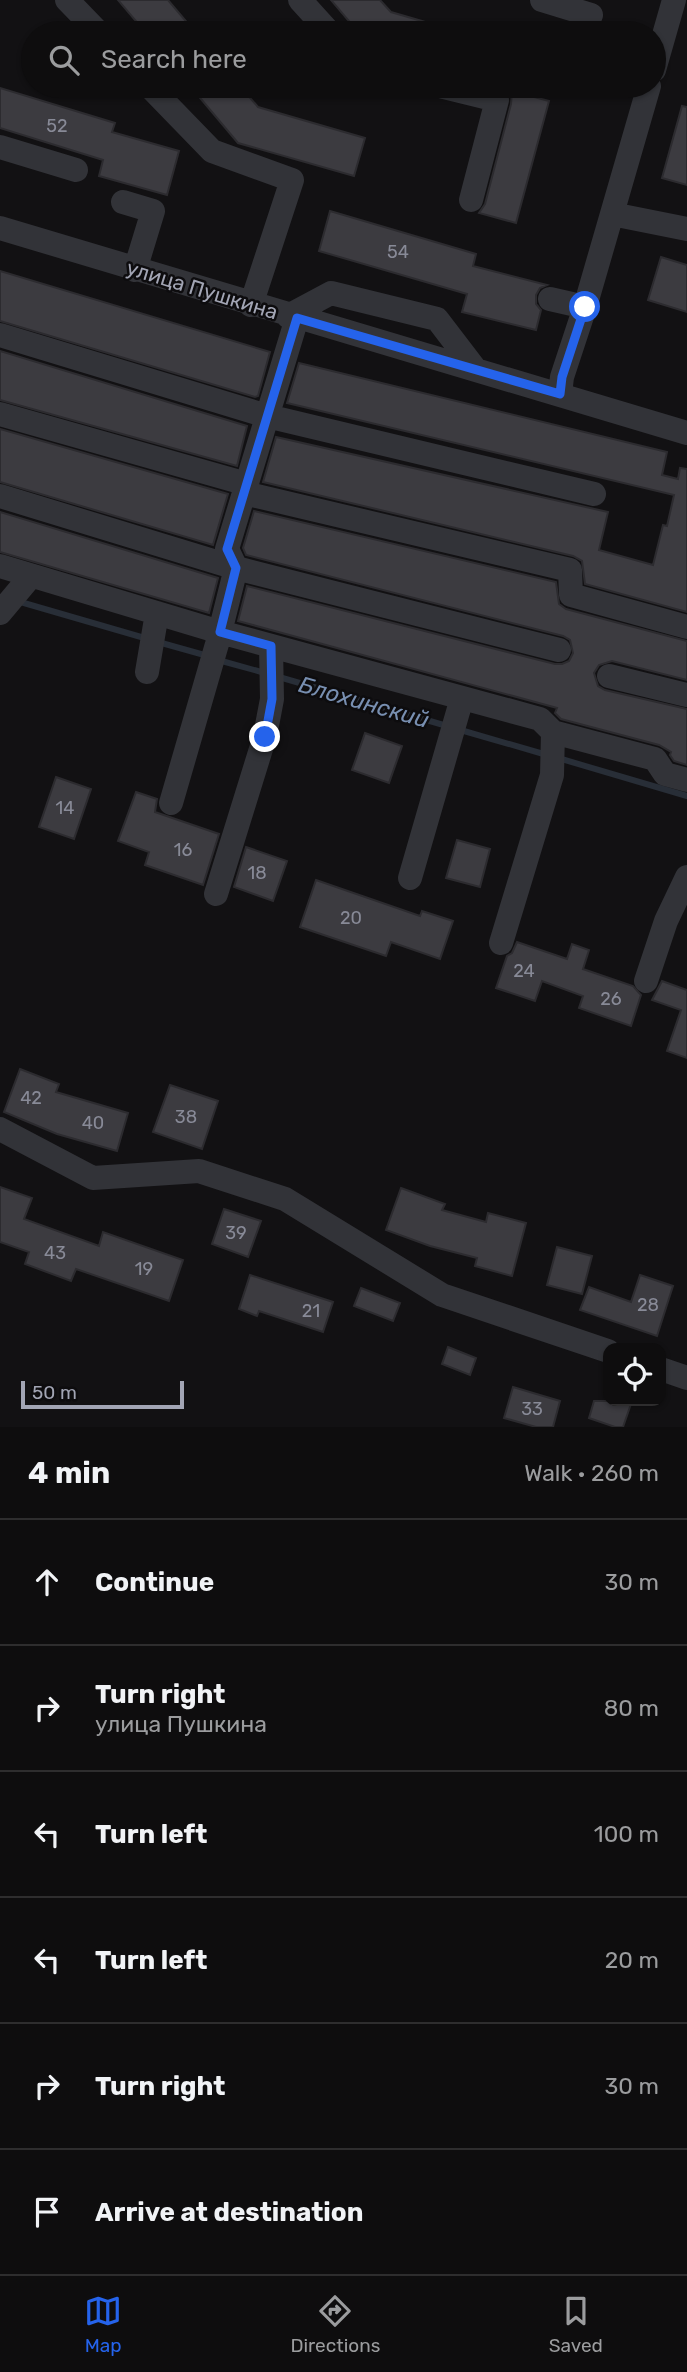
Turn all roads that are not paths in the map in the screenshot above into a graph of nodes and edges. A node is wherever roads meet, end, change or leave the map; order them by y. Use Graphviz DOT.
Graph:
graph roads {
  1 [pos="67,0"];
  2 [pos="300,0"];
  3 [pos="542,0"];
  4 [pos="674,0"];
  5 [pos="591,15"];
  6 [pos="87,21"];
  7 [pos="319,21"];
  8 [pos="666,28"];
  9 [pos="161,98"];
  10 [pos="489,98"];
  11 [pos="646,98"];
  12 [pos="0,147"];
  13 [pos="76,170"];
  14 [pos="471,200"];
  15 [pos="122,202"];
  16 [pos="612,214"];
  17 [pos="0,229"];
  18 [pos="687,229"];
  19 [pos="135,270"];
  20 [pos="550,299"];
  21 [pos="251,305"];
  22 [pos="585,307"];
  23 [pos="293,317"];
  24 [pos="0,335"];
  25 [pos="477,370"];
  26 [pos="560,394"];
  27 [pos="0,414"];
  28 [pos="267,416"];
  29 [pos="687,433"];
  30 [pos="245,489"];
  31 [pos="594,494"];
  32 [pos="0,496"];
  33 [pos="0,566"];
  34 [pos="236,568"];
  35 [pos="26,581"];
  36 [pos="0,613"];
  37 [pos="156,619"];
  38 [pos="687,627"];
  39 [pos="218,638"];
  40 [pos="559,650"];
  41 [pos="272,654"];
  42 [pos="149,663"];
  43 [pos="610,676"];
  44 [pos="687,695"];
  45 [pos="460,707"];
  46 [pos="553,737"];
  47 [pos="687,780"];
  48 [pos="171,803"];
  49 [pos="687,877"];
  50 [pos="410,878"];
  51 [pos="216,894"];
  52 [pos="500,943"];
  53 [pos="646,981"];
  54 [pos="0,1129"];
  55 [pos="603,1349"];
  56 [pos="666,1371"];
  57 [pos="687,1378"];
  1 -- 6 [label="street"];
  2 -- 7 [label="street"];
  3 -- 5 [label="street"];
  4 -- 8 [label="street"];
  9 -- 21 [label="street"];
  10 -- 14 [label="street"];
  11 -- 16 [label="street"];
  12 -- 13 [label="street"];
  15 -- 19 [label="street"];
  16 -- 18 [label="street"];
  16 -- 22 [label="street"];
  17 -- 19 [label="street, улица Пушкина"];
  19 -- 21 [label="street, улица Пушкина"];
  20 -- 22 [label="street"];
  21 -- 23 [label="street, улица Пушкина"];
  22 -- 26 [label="street"];
  23 -- 25 [label="street, улица Пушкина"];
  23 -- 25 [label="street"];
  23 -- 28 [label="street"];
  24 -- 28 [label="street"];
  25 -- 26 [label="street, улица Пушкина"];
  26 -- 29 [label="street, улица Пушкина"];
  27 -- 30 [label="street"];
  28 -- 30 [label="street"];
  28 -- 31 [label="street"];
  30 -- 34 [label="street"];
  30 -- 38 [label="street"];
  32 -- 34 [label="street"];
  33 -- 35 [label="street"];
  34 -- 39 [label="street"];
  34 -- 40 [label="street"];
  35 -- 36 [label="street"];
  35 -- 37 [label="street"];
  37 -- 39 [label="street"];
  37 -- 42 [label="street"];
  39 -- 41 [label="street"];
  39 -- 48 [label="street"];
  41 -- 45 [label="street"];
  41 -- 51 [label="street"];
  43 -- 44 [label="street"];
  45 -- 46 [label="street"];
  45 -- 50 [label="street"];
  46 -- 47 [label="street"];
  46 -- 52 [label="street"];
  49 -- 53 [label="street"];
  54 -- 55 [label="street"];
  56 -- 57 [label="street"];
}
